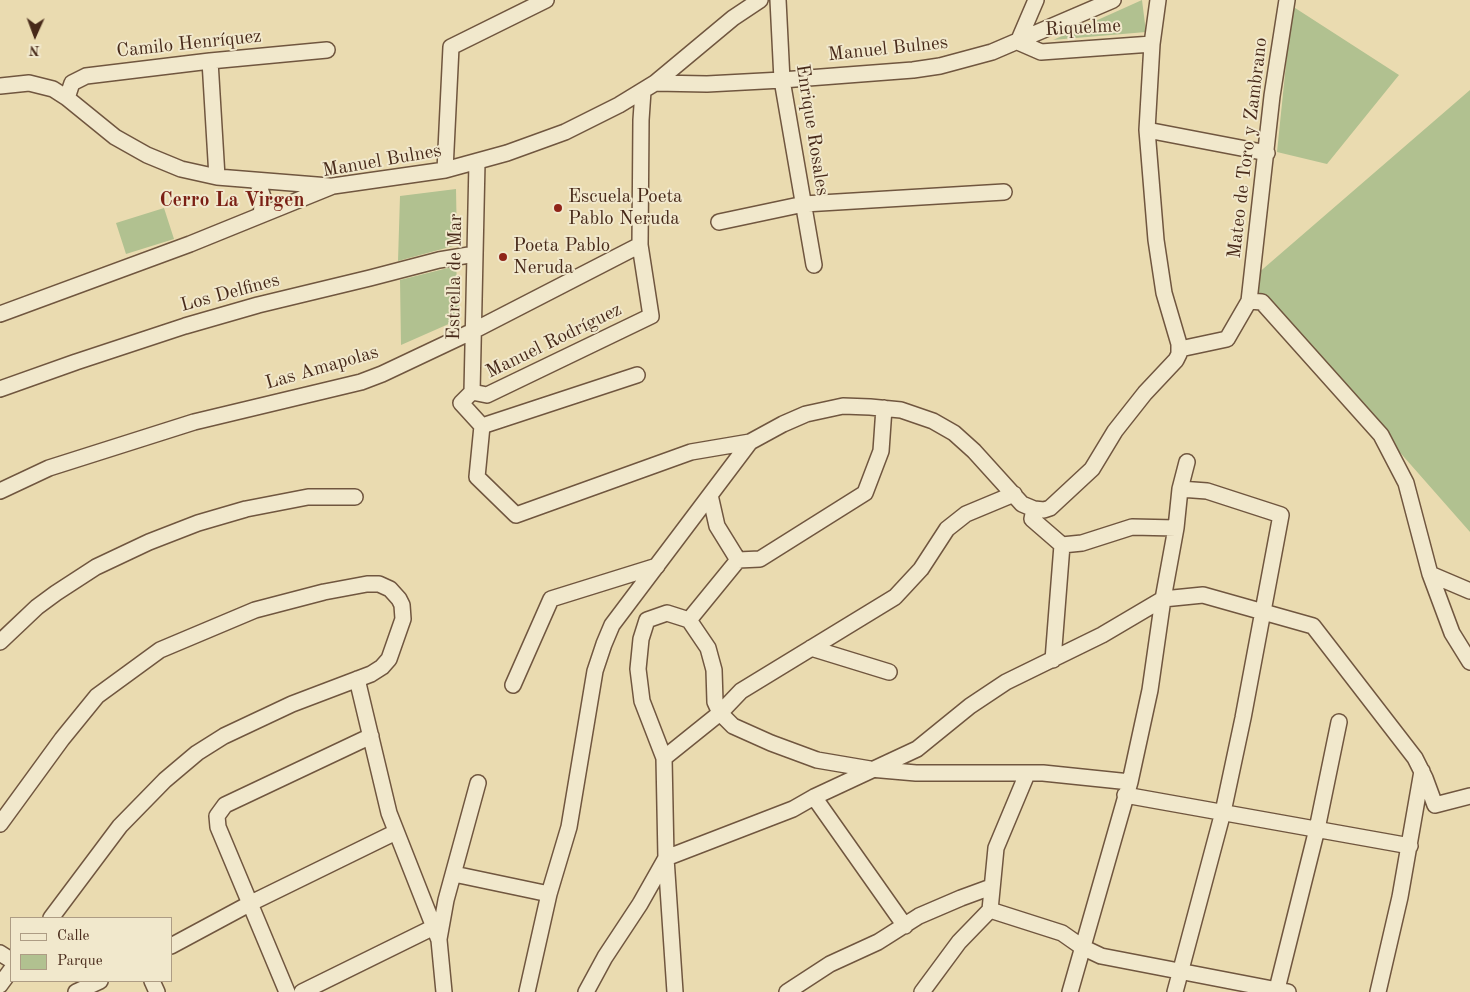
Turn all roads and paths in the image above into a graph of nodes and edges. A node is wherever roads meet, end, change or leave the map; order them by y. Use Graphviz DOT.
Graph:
graph roads {
  1 [pos="546,0"];
  2 [pos="760,0"];
  3 [pos="778,0"];
  4 [pos="1036,0"];
  5 [pos="1113,0"];
  6 [pos="1158,0"];
  7 [pos="1288,0"];
  8 [pos="1018,42"];
  9 [pos="1152,44"];
  10 [pos="327,50"];
  11 [pos="210,61"];
  12 [pos="782,80"];
  13 [pos="0,86"];
  14 [pos="649,87"];
  15 [pos="66,98"];
  16 [pos="1147,130"];
  17 [pos="1267,152"];
  18 [pos="477,162"];
  19 [pos="444,170"];
  20 [pos="217,177"];
  21 [pos="256,181"];
  22 [pos="333,186"];
  23 [pos="1004,192"];
  24 [pos="804,204"];
  25 [pos="261,215"];
  26 [pos="719,222"];
  27 [pos="640,246"];
  28 [pos="476,254"];
  29 [pos="814,265"];
  30 [pos="1249,301"];
  31 [pos="0,314"];
  32 [pos="473,331"];
  33 [pos="1180,349"];
  34 [pos="637,375"];
  35 [pos="0,389"];
  36 [pos="472,392"];
  37 [pos="884,408"];
  38 [pos="482,426"];
  39 [pos="750,442"];
  40 [pos="1187,462"];
  41 [pos="1180,489"];
  42 [pos="0,491"];
  43 [pos="1014,494"];
  44 [pos="710,495"];
  45 [pos="355,497"];
  46 [pos="1034,509"];
  47 [pos="1176,528"];
  48 [pos="1062,545"];
  49 [pos="738,560"];
  50 [pos="657,566"];
  51 [pos="1430,574"];
  52 [pos="1470,591"];
  53 [pos="1163,599"];
  54 [pos="1262,612"];
  55 [pos="689,620"];
  56 [pos="0,642"];
  57 [pos="810,648"];
  58 [pos="1053,660"];
  59 [pos="1470,662"];
  60 [pos="888,672"];
  61 [pos="357,679"];
  62 [pos="513,685"];
  63 [pos="720,713"];
  64 [pos="1339,722"];
  65 [pos="371,736"];
  66 [pos="664,758"];
  67 [pos="875,769"];
  68 [pos="1422,771"];
  69 [pos="1027,774"];
  70 [pos="478,783"];
  71 [pos="1128,789"];
  72 [pos="1470,796"];
  73 [pos="814,797"];
  74 [pos="1222,812"];
  75 [pos="0,824"];
  76 [pos="1317,829"];
  77 [pos="396,832"];
  78 [pos="1410,846"];
  79 [pos="666,858"];
  80 [pos="454,874"];
  81 [pos="991,887"];
  82 [pos="549,894"];
  83 [pos="251,903"];
  84 [pos="990,910"];
  85 [pos="53,917"];
  86 [pos="904,926"];
  87 [pos="436,933"];
  88 [pos="172,945"];
  89 [pos="1082,947"];
  90 [pos="10,971"];
  91 [pos="1181,971"];
  92 [pos="98,982"];
  93 [pos="0,985"];
  94 [pos="1282,991"];
  95 [pos="76,992"];
  96 [pos="287,992"];
  97 [pos="302,992"];
  98 [pos="444,992"];
  99 [pos="528,992"];
  100 [pos="586,992"];
  101 [pos="675,992"];
  102 [pos="787,992"];
  103 [pos="922,992"];
  104 [pos="1070,992"];
  105 [pos="1175,992"];
  106 [pos="1378,992"];
  1 -- 19 [label="street"];
  2 -- 14 [label="street, Manuel Bulnes"];
  3 -- 12 [label="street, Enrique Rosales"];
  4 -- 8 [label="street"];
  5 -- 8 [label="street, Manuel Bulnes"];
  6 -- 9 [label="street"];
  7 -- 17 [label="street, Mateo de Toro y Zambrano"];
  8 -- 9 [label="street, Riquelme"];
  8 -- 12 [label="street, Manuel Bulnes"];
  9 -- 16 [label="street"];
  10 -- 11 [label="street, Camilo Henríquez"];
  11 -- 15 [label="street, Camilo Henríquez"];
  11 -- 20 [label="street"];
  12 -- 14 [label="street, Manuel Bulnes"];
  12 -- 24 [label="street, Enrique Rosales"];
  13 -- 15 [label="street"];
  14 -- 18 [label="street, Manuel Bulnes"];
  14 -- 27 [label="street"];
  15 -- 20 [label="street"];
  16 -- 17 [label="street"];
  16 -- 33 [label="street"];
  17 -- 30 [label="street, Mateo de Toro y Zambrano"];
  18 -- 19 [label="street, Manuel Bulnes"];
  18 -- 28 [label="street, Estrella de Mar"];
  19 -- 22 [label="street, Manuel Bulnes"];
  20 -- 21 [label="street"];
  21 -- 22 [label="street"];
  21 -- 25 [label="street"];
  22 -- 25 [label="street, Manuel Bulnes"];
  23 -- 24 [label="street"];
  24 -- 26 [label="street"];
  24 -- 29 [label="street, Enrique Rosales"];
  25 -- 31 [label="street, Manuel Bulnes"];
  27 -- 32 [label="street, Las Amapolas"];
  27 -- 36 [label="street, Manuel Rodríguez"];
  28 -- 32 [label="street, Estrella de Mar"];
  28 -- 35 [label="street, Los Delfines"];
  30 -- 33 [label="street"];
  30 -- 51 [label="street"];
  32 -- 36 [label="street, Estrella de Mar"];
  32 -- 42 [label="street, Las Amapolas"];
  33 -- 46 [label="street"];
  34 -- 38 [label="street"];
  36 -- 38 [label="street, Estrella de Mar"];
  37 -- 39 [label="street"];
  37 -- 43 [label="street"];
  37 -- 49 [label="street"];
  38 -- 39 [label="street"];
  39 -- 44 [label="street"];
  40 -- 41 [label="street"];
  41 -- 47 [label="street"];
  41 -- 54 [label="street"];
  43 -- 46 [label="street"];
  43 -- 57 [label="street"];
  44 -- 49 [label="street"];
  44 -- 50 [label="street"];
  45 -- 56 [label="street"];
  46 -- 48 [label="street"];
  47 -- 48 [label="street"];
  47 -- 53 [label="street"];
  48 -- 58 [label="street"];
  49 -- 55 [label="street"];
  50 -- 62 [label="street"];
  50 -- 82 [label="street"];
  51 -- 52 [label="street"];
  51 -- 59 [label="street"];
  53 -- 54 [label="street"];
  53 -- 58 [label="street"];
  53 -- 71 [label="street"];
  54 -- 68 [label="street"];
  54 -- 74 [label="street"];
  55 -- 63 [label="street"];
  55 -- 66 [label="street"];
  57 -- 60 [label="street"];
  57 -- 63 [label="street"];
  58 -- 67 [label="street"];
  61 -- 65 [label="street"];
  61 -- 75 [label="street"];
  61 -- 85 [label="street"];
  63 -- 66 [label="street"];
  63 -- 67 [label="street"];
  64 -- 76 [label="street"];
  65 -- 77 [label="street"];
  65 -- 83 [label="street"];
  66 -- 79 [label="street"];
  67 -- 69 [label="street"];
  67 -- 73 [label="street"];
  68 -- 72 [label="street"];
  68 -- 78 [label="street"];
  69 -- 71 [label="street"];
  69 -- 81 [label="street"];
  70 -- 80 [label="street"];
  71 -- 74 [label="street"];
  71 -- 89 [label="street"];
  73 -- 79 [label="street"];
  73 -- 86 [label="street"];
  74 -- 76 [label="street"];
  74 -- 91 [label="street"];
  76 -- 78 [label="street"];
  76 -- 94 [label="street"];
  77 -- 83 [label="street"];
  77 -- 87 [label="street"];
  78 -- 106 [label="street"];
  79 -- 100 [label="street"];
  79 -- 101 [label="street"];
  80 -- 82 [label="street"];
  80 -- 87 [label="street"];
  81 -- 84 [label="street"];
  81 -- 86 [label="street"];
  82 -- 99 [label="street"];
  83 -- 88 [label="street"];
  83 -- 96 [label="street"];
  84 -- 89 [label="street"];
  84 -- 103 [label="street"];
  86 -- 102 [label="street"];
  87 -- 97 [label="street"];
  87 -- 98 [label="street"];
  89 -- 91 [label="street"];
  89 -- 104 [label="street"];
  90 -- 93 [label="street"];
  91 -- 94 [label="street"];
  91 -- 105 [label="street"];
  92 -- 95 [label="street"];
}
